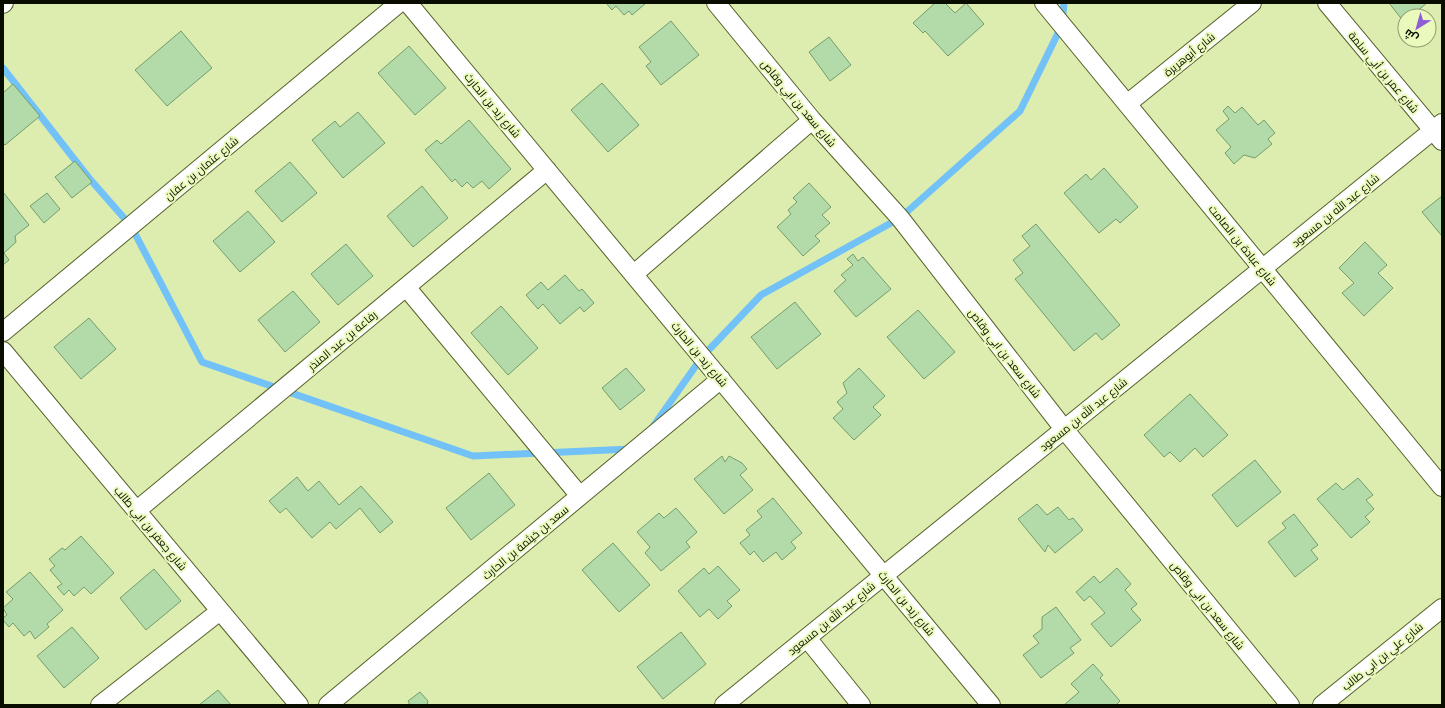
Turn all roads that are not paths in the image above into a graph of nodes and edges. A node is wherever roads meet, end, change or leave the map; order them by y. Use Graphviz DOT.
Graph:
graph roads {
  1 [pos="399,3"];
  2 [pos="408,3"];
  3 [pos="716,3"];
  4 [pos="1044,3"];
  5 [pos="1252,3"];
  6 [pos="1327,3"];
  7 [pos="1127,104"];
  8 [pos="812,120"];
  9 [pos="1439,132"];
  10 [pos="547,170"];
  11 [pos="1262,269"];
  12 [pos="634,274"];
  13 [pos="406,287"];
  14 [pos="3,332"];
  15 [pos="3,351"];
  16 [pos="721,379"];
  17 [pos="1064,429"];
  18 [pos="1442,487"];
  19 [pos="580,496"];
  20 [pos="136,511"];
  21 [pos="884,575"];
  22 [pos="1442,608"];
  23 [pos="220,611"];
  24 [pos="807,638"];
  25 [pos="100,705"];
  26 [pos="299,705"];
  27 [pos="328,705"];
  28 [pos="724,705"];
  29 [pos="861,705"];
  30 [pos="991,705"];
  31 [pos="1290,705"];
  32 [pos="1322,705"];
  1 -- 14 [label="street, شارع عثمان بن عفان"];
  2 -- 10 [label="street, شارع زيد بن الحارث"];
  3 -- 8 [label="street, شارع سعد بن ابي وقاص"];
  4 -- 7 [label="street, شارع عبادة بن الصامت"];
  5 -- 7 [label="street, شارع أبوهريرة"];
  6 -- 9 [label="street, شارع عمر بن أبي سلمة"];
  7 -- 11 [label="street, شارع عبادة بن الصامت"];
  8 -- 12 [label="street"];
  8 -- 17 [label="street, شارع سعد بن ابي وقاص"];
  9 -- 11 [label="street, شارع عبد الله بن مسعود"];
  10 -- 12 [label="street, شارع زيد بن الحارث"];
  10 -- 13 [label="street, رفاعة بن عبد المنذر"];
  11 -- 17 [label="street, شارع عبد الله بن مسعود"];
  11 -- 18 [label="street, شارع عبادة بن الصامت"];
  12 -- 16 [label="street, شارع زيد بن الحارث"];
  13 -- 19 [label="street"];
  13 -- 20 [label="street, رفاعة بن عبد المنذر"];
  15 -- 20 [label="street, شارع جعفر بن ابي طالب"];
  16 -- 19 [label="street, سعد بن خيثمة بن الحارث"];
  16 -- 21 [label="street, شارع زيد بن الحارث"];
  17 -- 21 [label="street, شارع عبد الله بن مسعود"];
  17 -- 31 [label="street, شارع سعد بن ابي وقاص"];
  19 -- 27 [label="street, سعد بن خيثمة بن الحارث"];
  20 -- 23 [label="street, شارع جعفر بن ابي طالب"];
  21 -- 24 [label="street, شارع عبد الله بن مسعود"];
  21 -- 30 [label="street, شارع زيد بن الحارث"];
  22 -- 32 [label="street, شارع علي بن ابي طالب"];
  23 -- 25 [label="street"];
  23 -- 26 [label="street, شارع جعفر بن ابي طالب"];
  24 -- 28 [label="street, شارع عبد الله بن مسعود"];
  24 -- 29 [label="street"];
}
